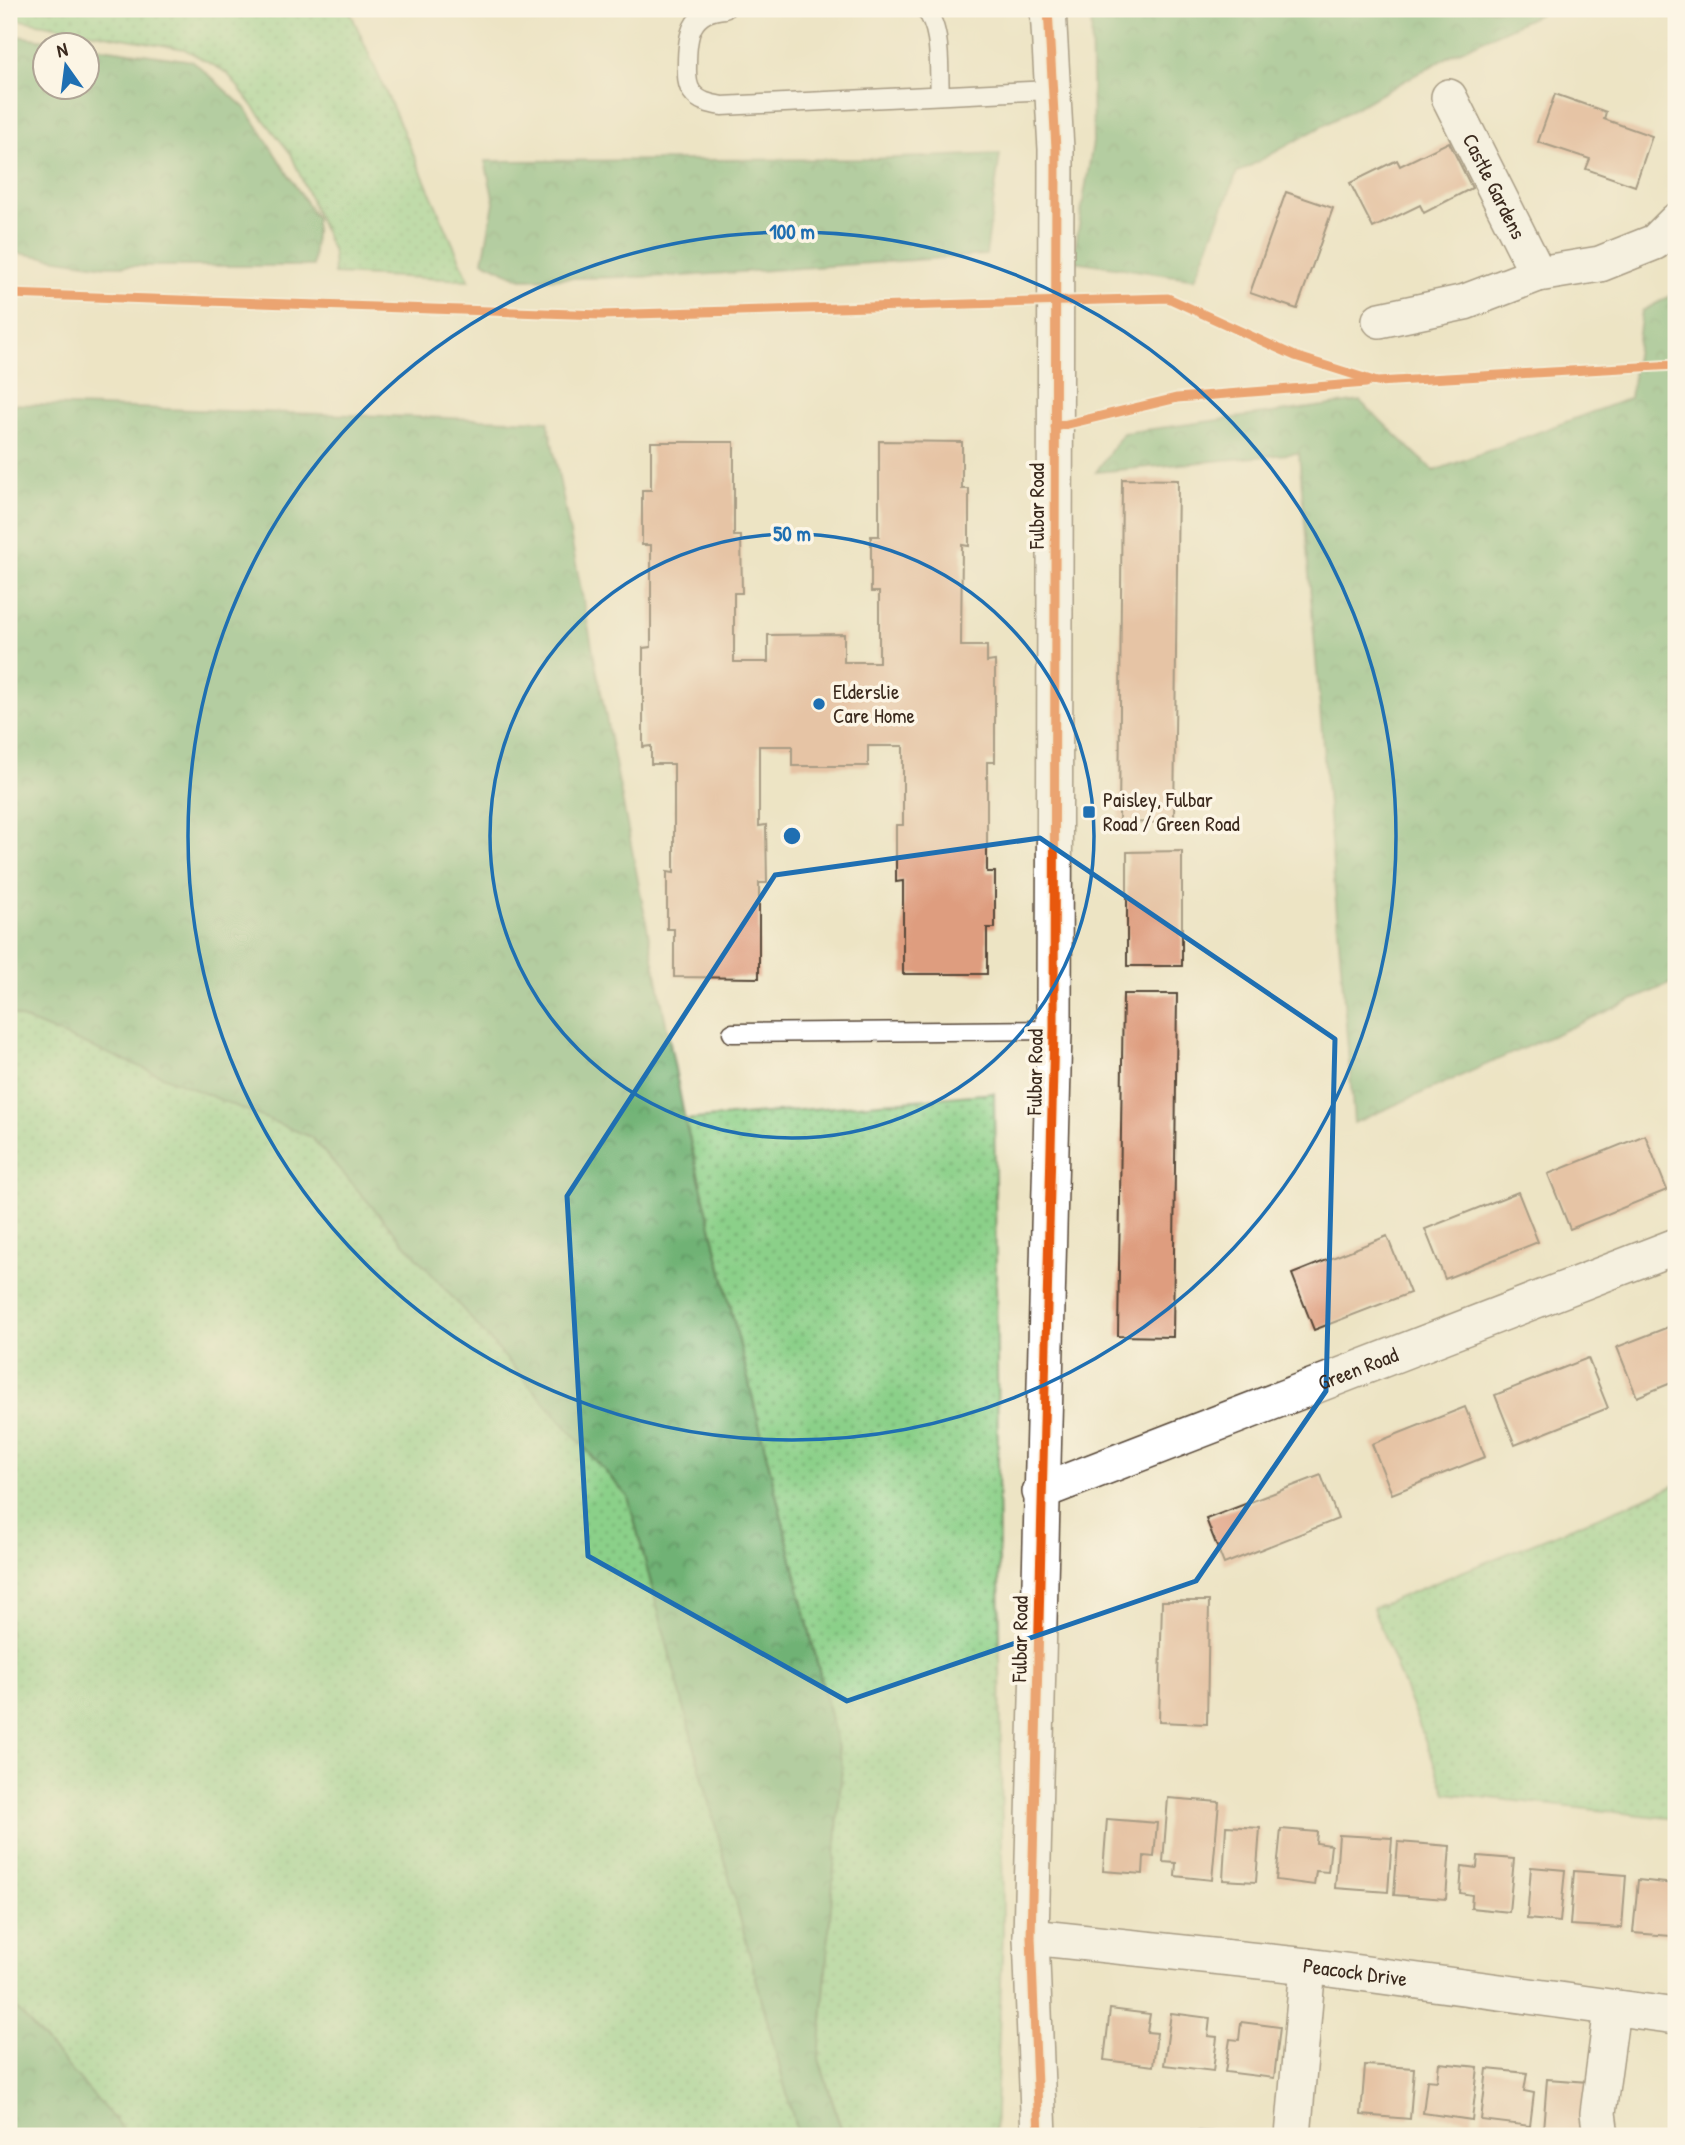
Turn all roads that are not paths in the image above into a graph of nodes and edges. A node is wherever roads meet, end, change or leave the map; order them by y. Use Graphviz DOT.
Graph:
graph roads {
  1 [pos="725,9"];
  2 [pos="924,9"];
  3 [pos="1048,9"];
  4 [pos="1051,90"];
  5 [pos="940,95"];
  6 [pos="1449,97"];
  7 [pos="1676,221"];
  8 [pos="1538,274"];
  9 [pos="1380,320"];
  10 [pos="1054,1030"];
  11 [pos="732,1033"];
  12 [pos="1676,1246"];
  13 [pos="1040,1492"];
  14 [pos="1031,1937"];
  15 [pos="1308,1966"];
  16 [pos="1612,2009"];
  17 [pos="1676,2017"];
  18 [pos="1039,2136"];
  19 [pos="1293,2136"];
  20 [pos="1601,2136"];
  1 -- 5 [label="lane"];
  2 -- 5 [label="lane"];
  3 -- 4 [label="street, Fulbar Road"];
  4 -- 5 [label="lane"];
  4 -- 10 [label="street, Fulbar Road"];
  6 -- 8 [label="street, Castle Gardens"];
  7 -- 8 [label="street"];
  8 -- 9 [label="street"];
  10 -- 11 [label="lane"];
  10 -- 13 [label="street, Fulbar Road"];
  12 -- 13 [label="street, Green Road"];
  13 -- 14 [label="street, Fulbar Road"];
  14 -- 15 [label="street, Peacock Drive"];
  14 -- 18 [label="street, Fulbar Road"];
  15 -- 16 [label="street, Peacock Drive"];
  15 -- 19 [label="street"];
  16 -- 17 [label="street, Peacock Drive"];
  16 -- 20 [label="street"];
}
